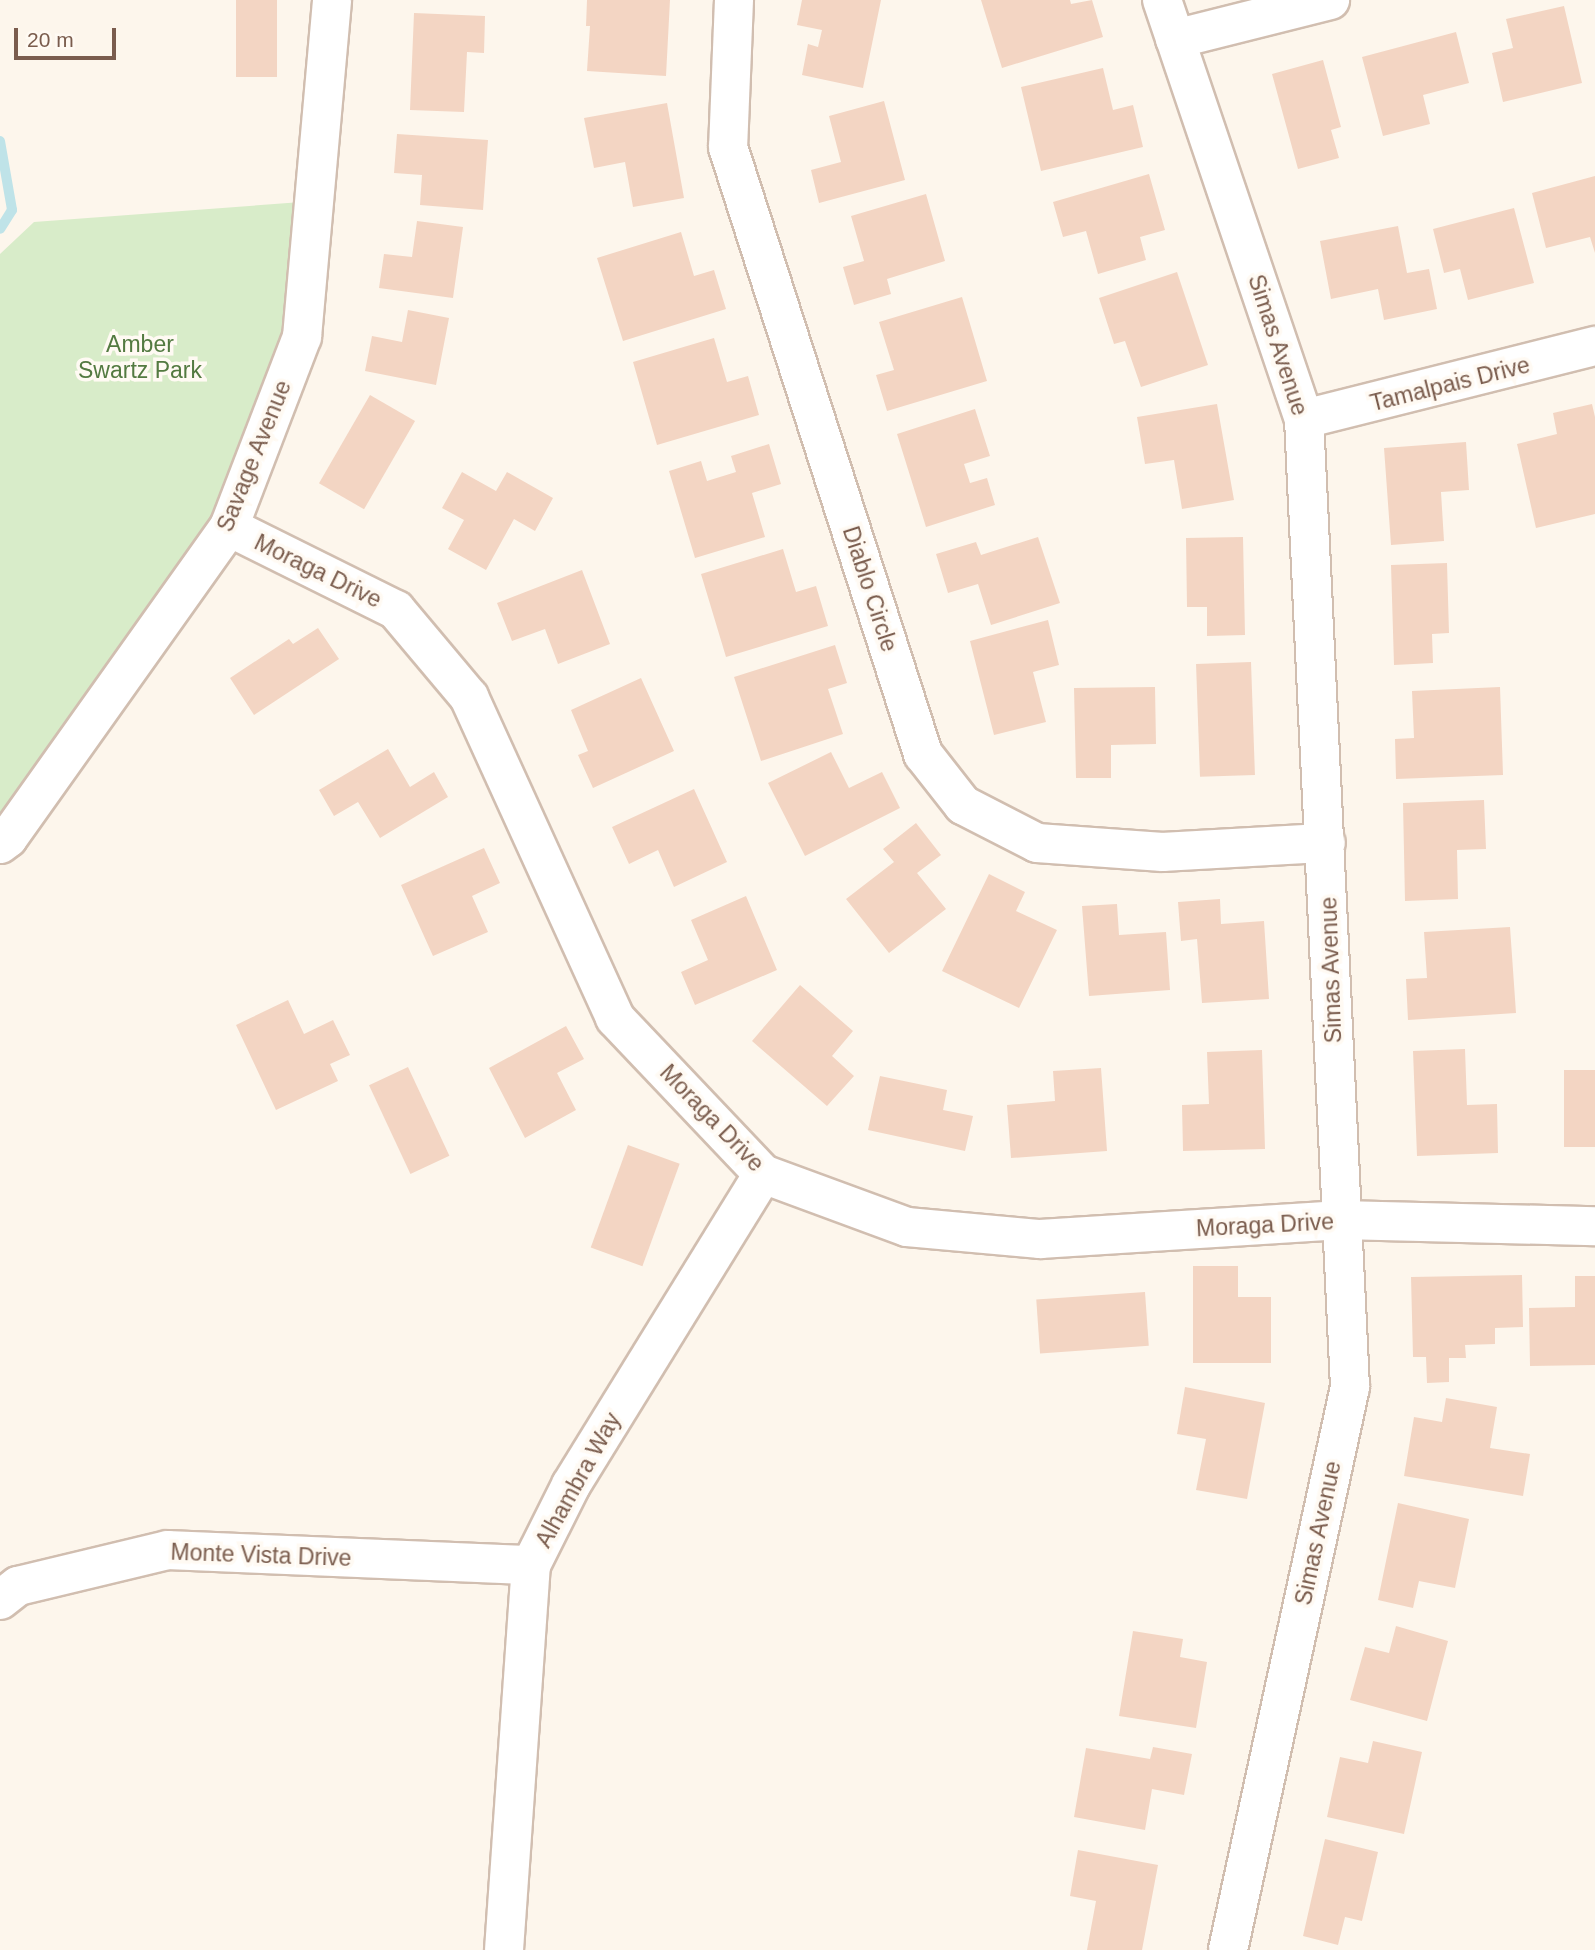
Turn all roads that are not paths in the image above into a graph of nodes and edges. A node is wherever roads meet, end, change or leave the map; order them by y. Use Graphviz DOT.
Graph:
graph roads {
  1 [pos="332,0"];
  2 [pos="734,0"];
  3 [pos="1162,0"];
  4 [pos="1330,0"];
  5 [pos="1175,39"];
  6 [pos="1595,346"];
  7 [pos="1304,419"];
  8 [pos="229,527"];
  9 [pos="1326,843"];
  10 [pos="0,844"];
  11 [pos="763,1174"];
  12 [pos="1341,1220"];
  13 [pos="1595,1226"];
  14 [pos="531,1565"];
  15 [pos="0,1600"];
  16 [pos="504,1950"];
  17 [pos="1228,1950"];
  1 -- 8 [label="street, Savage Avenue"];
  2 -- 9 [label="street, Diablo Circle"];
  3 -- 5 [label="street, Simas Avenue"];
  4 -- 5 [label="street"];
  5 -- 7 [label="street, Simas Avenue"];
  6 -- 7 [label="street, Tamalpais Drive"];
  7 -- 9 [label="street, Simas Avenue"];
  8 -- 10 [label="street, Savage Avenue"];
  8 -- 11 [label="street, Moraga Drive"];
  9 -- 12 [label="street, Simas Avenue"];
  11 -- 12 [label="street, Moraga Drive"];
  11 -- 14 [label="street, Alhambra Way"];
  12 -- 13 [label="street, Moraga Drive"];
  12 -- 17 [label="street, Simas Avenue"];
  14 -- 15 [label="street, Monte Vista Drive"];
  14 -- 16 [label="street, Alhambra Way"];
}
